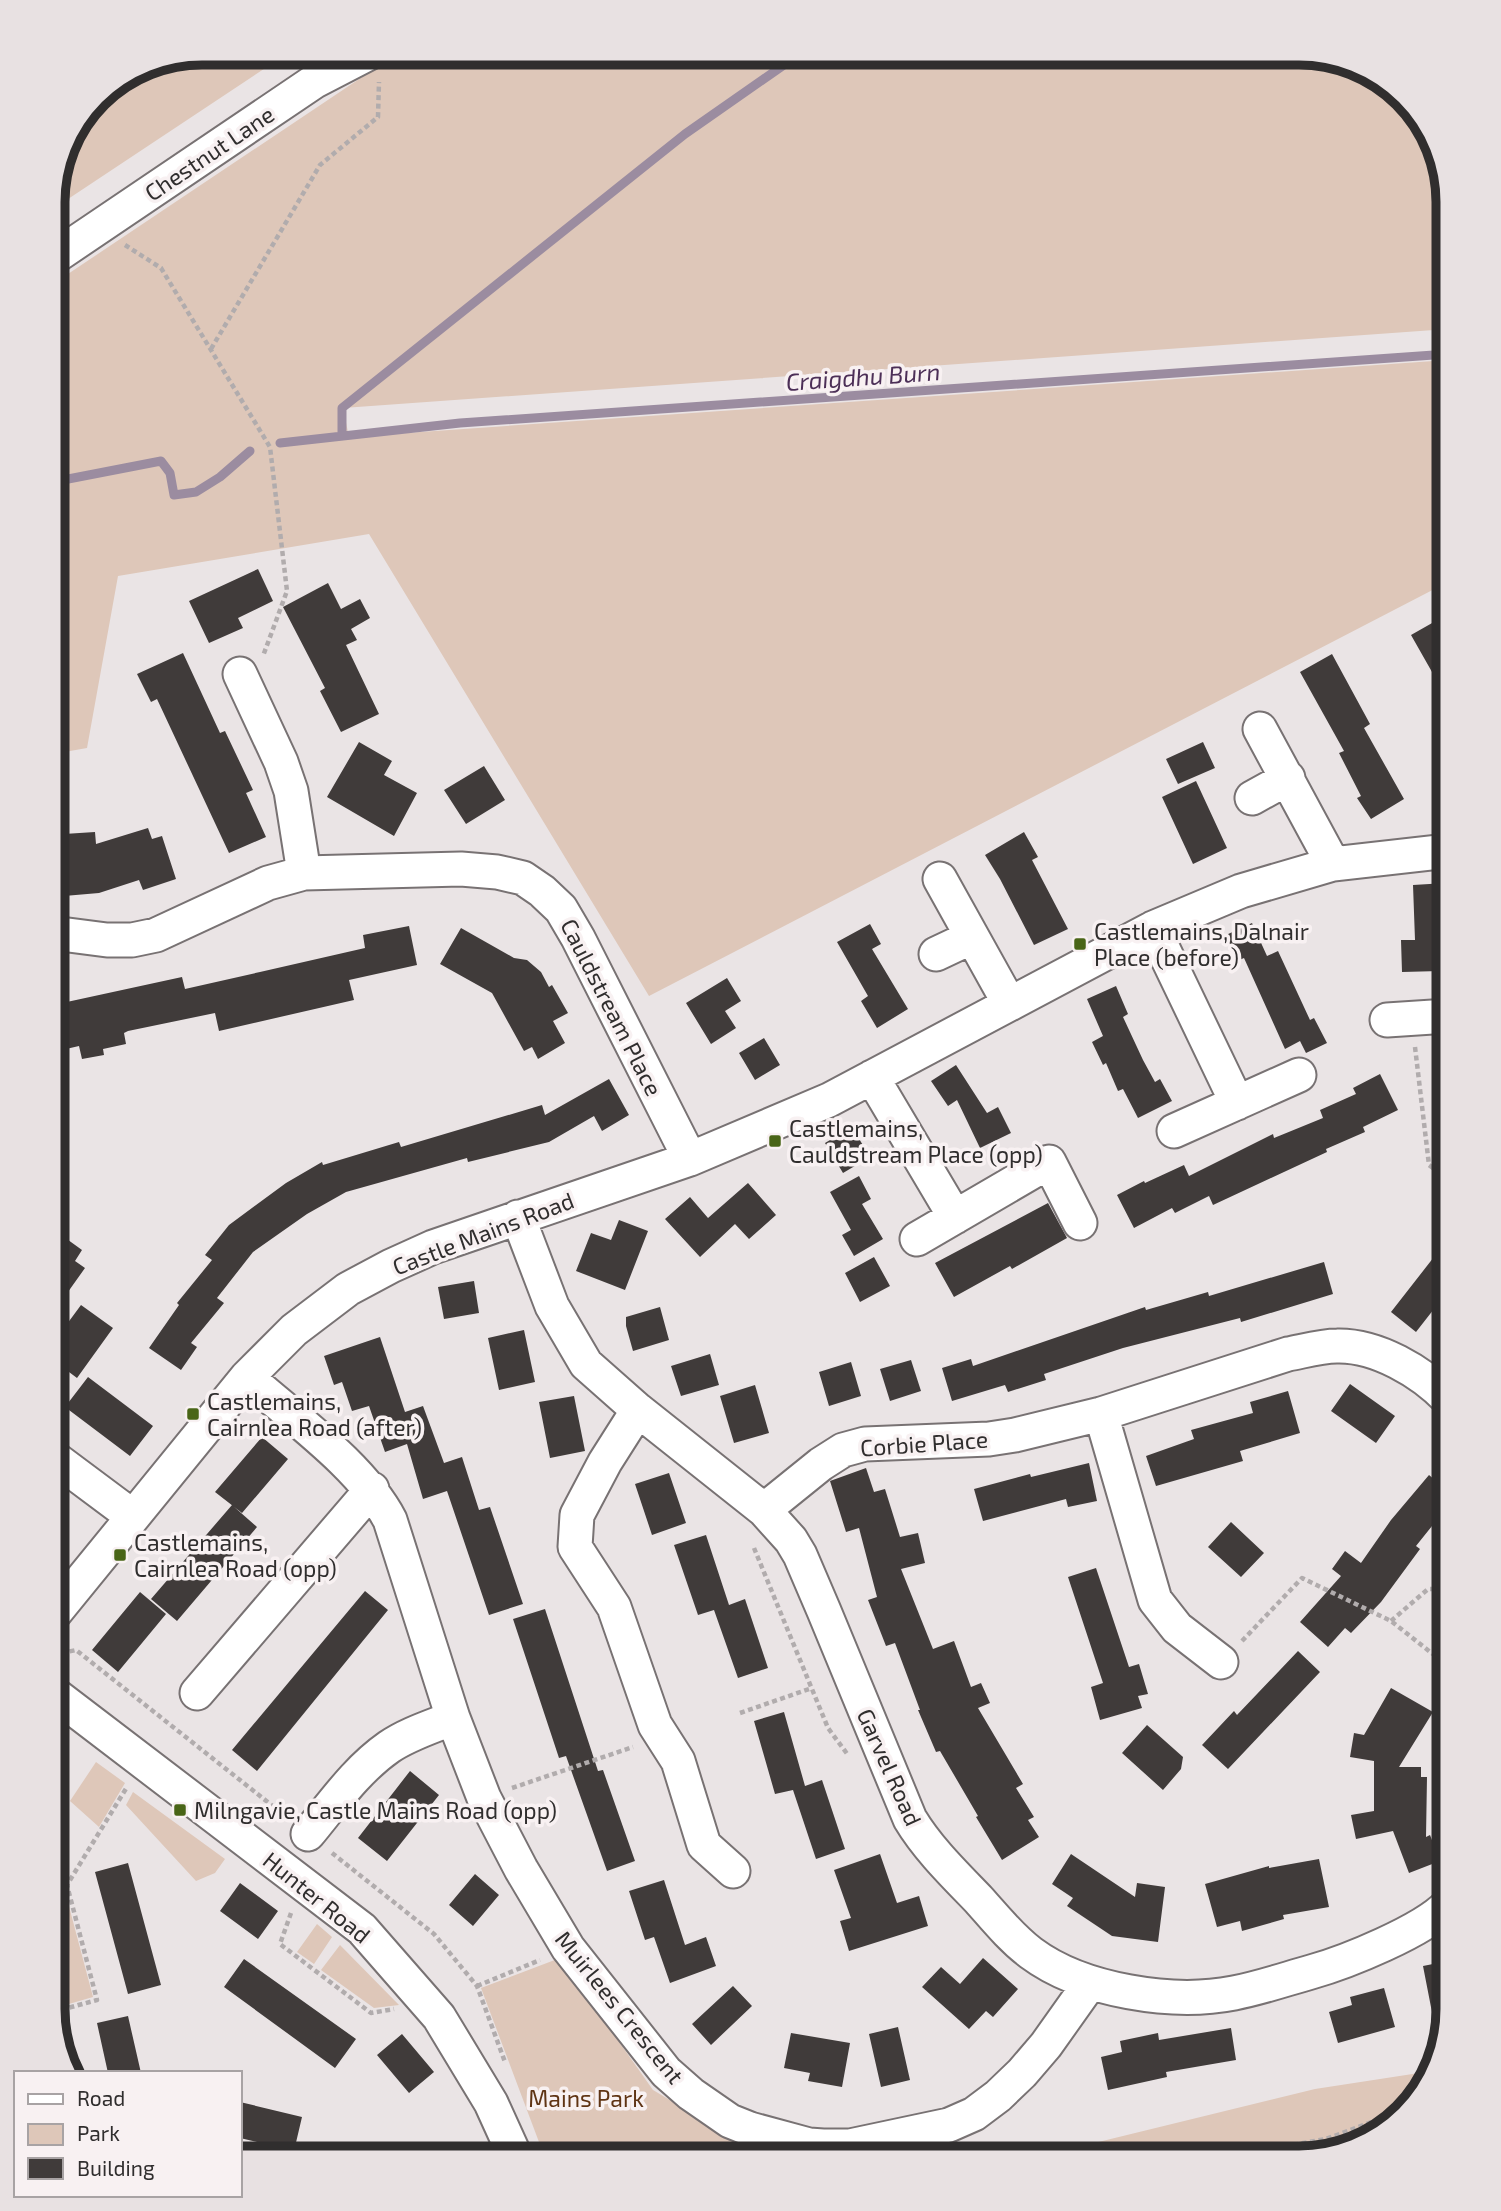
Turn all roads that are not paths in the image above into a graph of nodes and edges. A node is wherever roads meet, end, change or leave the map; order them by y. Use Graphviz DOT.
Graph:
graph roads {
  1 [pos="374,65"];
  2 [pos="65,250"];
  3 [pos="244,682"];
  4 [pos="1260,729"];
  5 [pos="1288,778"];
  6 [pos="1252,798"];
  7 [pos="1436,852"];
  8 [pos="1333,864"];
  9 [pos="304,873"];
  10 [pos="940,879"];
  11 [pos="1153,928"];
  12 [pos="65,935"];
  13 [pos="972,936"];
  14 [pos="936,954"];
  15 [pos="1009,1003"];
  16 [pos="1436,1017"];
  17 [pos="1399,1019"];
  18 [pos="1299,1075"];
  19 [pos="872,1077"];
  20 [pos="1237,1103"];
  21 [pos="1174,1131"];
  22 [pos="690,1159"];
  23 [pos="518,1217"];
  24 [pos="955,1217"];
  25 [pos="1080,1223"];
  26 [pos="917,1239"];
  27 [pos="247,1377"];
  28 [pos="1436,1378"];
  29 [pos="638,1409"];
  30 [pos="1101,1414"];
  31 [pos="65,1466"];
  32 [pos="372,1489"];
  33 [pos="132,1516"];
  34 [pos="757,1524"];
  35 [pos="65,1599"];
  36 [pos="1221,1662"];
  37 [pos="197,1693"];
  38 [pos="65,1703"];
  39 [pos="453,1718"];
  40 [pos="308,1834"];
  41 [pos="733,1871"];
  42 [pos="1436,1914"];
  43 [pos="1090,1983"];
  44 [pos="511,2146"];
  1 -- 2 [label="street, Chestnut Lane"];
  3 -- 9 [label="street"];
  4 -- 5 [label="street"];
  5 -- 6 [label="street"];
  5 -- 8 [label="street"];
  7 -- 8 [label="street, Castle Mains Road"];
  8 -- 11 [label="street, Castle Mains Road"];
  9 -- 12 [label="street, Cauldstream Place"];
  9 -- 22 [label="street, Cauldstream Place"];
  10 -- 13 [label="street"];
  11 -- 15 [label="street, Castle Mains Road"];
  11 -- 20 [label="street"];
  13 -- 14 [label="street"];
  13 -- 15 [label="street"];
  15 -- 19 [label="street, Castle Mains Road"];
  16 -- 17 [label="street"];
  18 -- 20 [label="street"];
  19 -- 22 [label="street, Castle Mains Road"];
  19 -- 24 [label="street"];
  20 -- 21 [label="street"];
  22 -- 23 [label="street, Castle Mains Road"];
  23 -- 27 [label="street, Castle Mains Road"];
  23 -- 29 [label="street, Garvel Road"];
  24 -- 25 [label="street"];
  24 -- 26 [label="street"];
  27 -- 32 [label="street, Muirlees Crescent"];
  27 -- 33 [label="street, Castle Mains Road"];
  28 -- 30 [label="street, Corbie Place"];
  29 -- 34 [label="street, Garvel Road"];
  29 -- 41 [label="street"];
  30 -- 34 [label="street, Corbie Place"];
  30 -- 36 [label="street"];
  31 -- 33 [label="street"];
  32 -- 37 [label="street"];
  32 -- 39 [label="street, Muirlees Crescent"];
  33 -- 35 [label="street, Castle Mains Road"];
  34 -- 43 [label="street, Garvel Road"];
  38 -- 44 [label="street, Hunter Road"];
  39 -- 40 [label="street"];
  39 -- 43 [label="street, Muirlees Crescent"];
  42 -- 43 [label="street, Garvel Road"];
}
